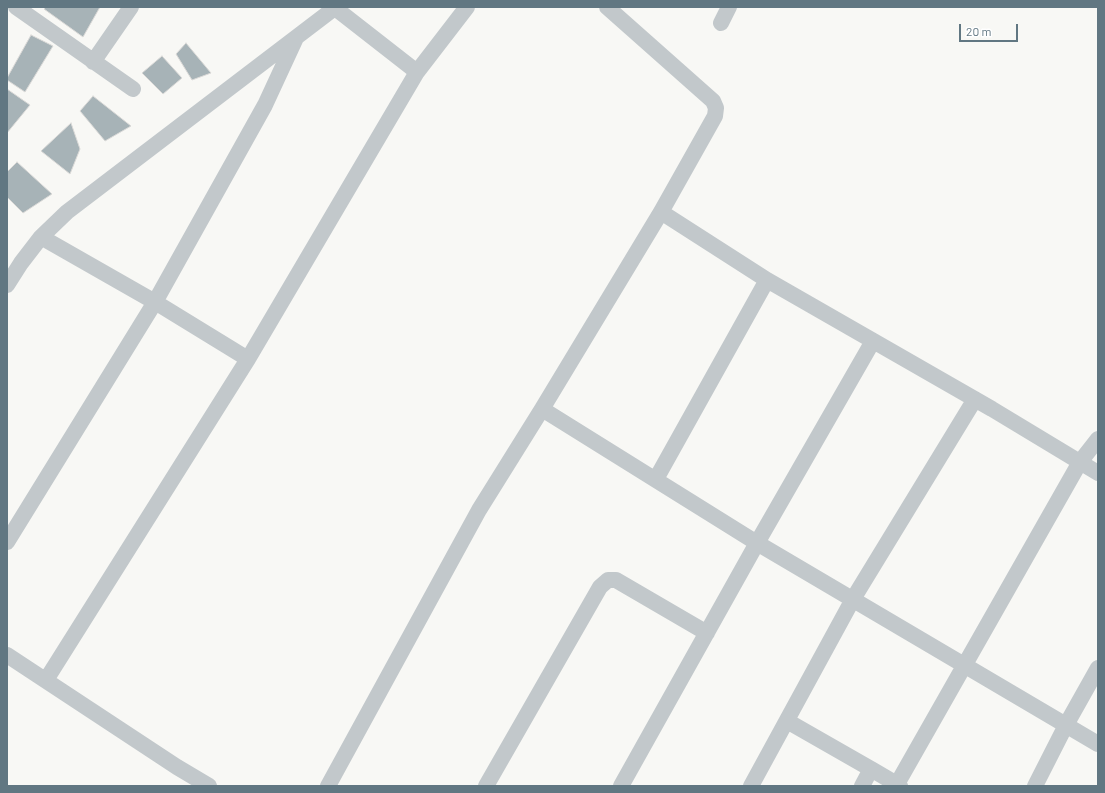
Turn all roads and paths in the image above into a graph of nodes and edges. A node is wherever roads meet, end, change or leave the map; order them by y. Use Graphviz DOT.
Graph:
graph roads {
  1 [pos="16,7"];
  2 [pos="131,7"];
  3 [pos="467,7"];
  4 [pos="607,7"];
  5 [pos="729,7"];
  6 [pos="329,9"];
  7 [pos="721,23"];
  8 [pos="296,38"];
  9 [pos="93,62"];
  10 [pos="417,72"];
  11 [pos="133,89"];
  12 [pos="661,212"];
  13 [pos="41,237"];
  14 [pos="767,280"];
  15 [pos="7,285"];
  16 [pos="155,302"];
  17 [pos="873,341"];
  18 [pos="248,359"];
  19 [pos="975,399"];
  20 [pos="542,409"];
  21 [pos="1098,439"];
  22 [pos="1080,462"];
  23 [pos="1098,473"];
  24 [pos="656,479"];
  25 [pos="7,542"];
  26 [pos="757,543"];
  27 [pos="853,599"];
  28 [pos="707,633"];
  29 [pos="7,655"];
  30 [pos="964,665"];
  31 [pos="1098,668"];
  32 [pos="46,680"];
  33 [pos="787,722"];
  34 [pos="1066,725"];
  35 [pos="1098,744"];
  36 [pos="871,769"];
  37 [pos="899,785"];
  38 [pos="209,786"];
  39 [pos="328,786"];
  40 [pos="486,786"];
  41 [pos="622,786"];
  42 [pos="751,786"];
  43 [pos="862,786"];
  44 [pos="1035,786"];
  1 -- 9 [label="street"];
  2 -- 9 [label="street"];
  3 -- 10 [label="street"];
  4 -- 12 [label="street"];
  5 -- 7 [label="street"];
  6 -- 8 [label="street"];
  6 -- 10 [label="street"];
  8 -- 13 [label="street"];
  8 -- 16 [label="street"];
  9 -- 11 [label="street"];
  10 -- 18 [label="street"];
  12 -- 14 [label="street"];
  12 -- 20 [label="street"];
  13 -- 15 [label="street"];
  13 -- 16 [label="street"];
  14 -- 17 [label="street"];
  14 -- 24 [label="street"];
  16 -- 18 [label="street"];
  16 -- 25 [label="street"];
  17 -- 19 [label="street"];
  17 -- 26 [label="street"];
  18 -- 32 [label="street"];
  19 -- 22 [label="street"];
  19 -- 27 [label="street"];
  20 -- 24 [label="street"];
  20 -- 39 [label="street"];
  21 -- 22 [label="street"];
  22 -- 23 [label="street"];
  22 -- 30 [label="street"];
  24 -- 26 [label="street"];
  26 -- 27 [label="street"];
  26 -- 28 [label="street"];
  27 -- 30 [label="street"];
  27 -- 33 [label="street"];
  28 -- 40 [label="street"];
  28 -- 41 [label="street"];
  29 -- 32 [label="street"];
  30 -- 34 [label="street"];
  30 -- 37 [label="street"];
  31 -- 34 [label="street"];
  32 -- 38 [label="street"];
  33 -- 36 [label="street"];
  33 -- 42 [label="street"];
  34 -- 35 [label="street"];
  34 -- 44 [label="street"];
  36 -- 37 [label="street"];
  36 -- 43 [label="street"];
}
